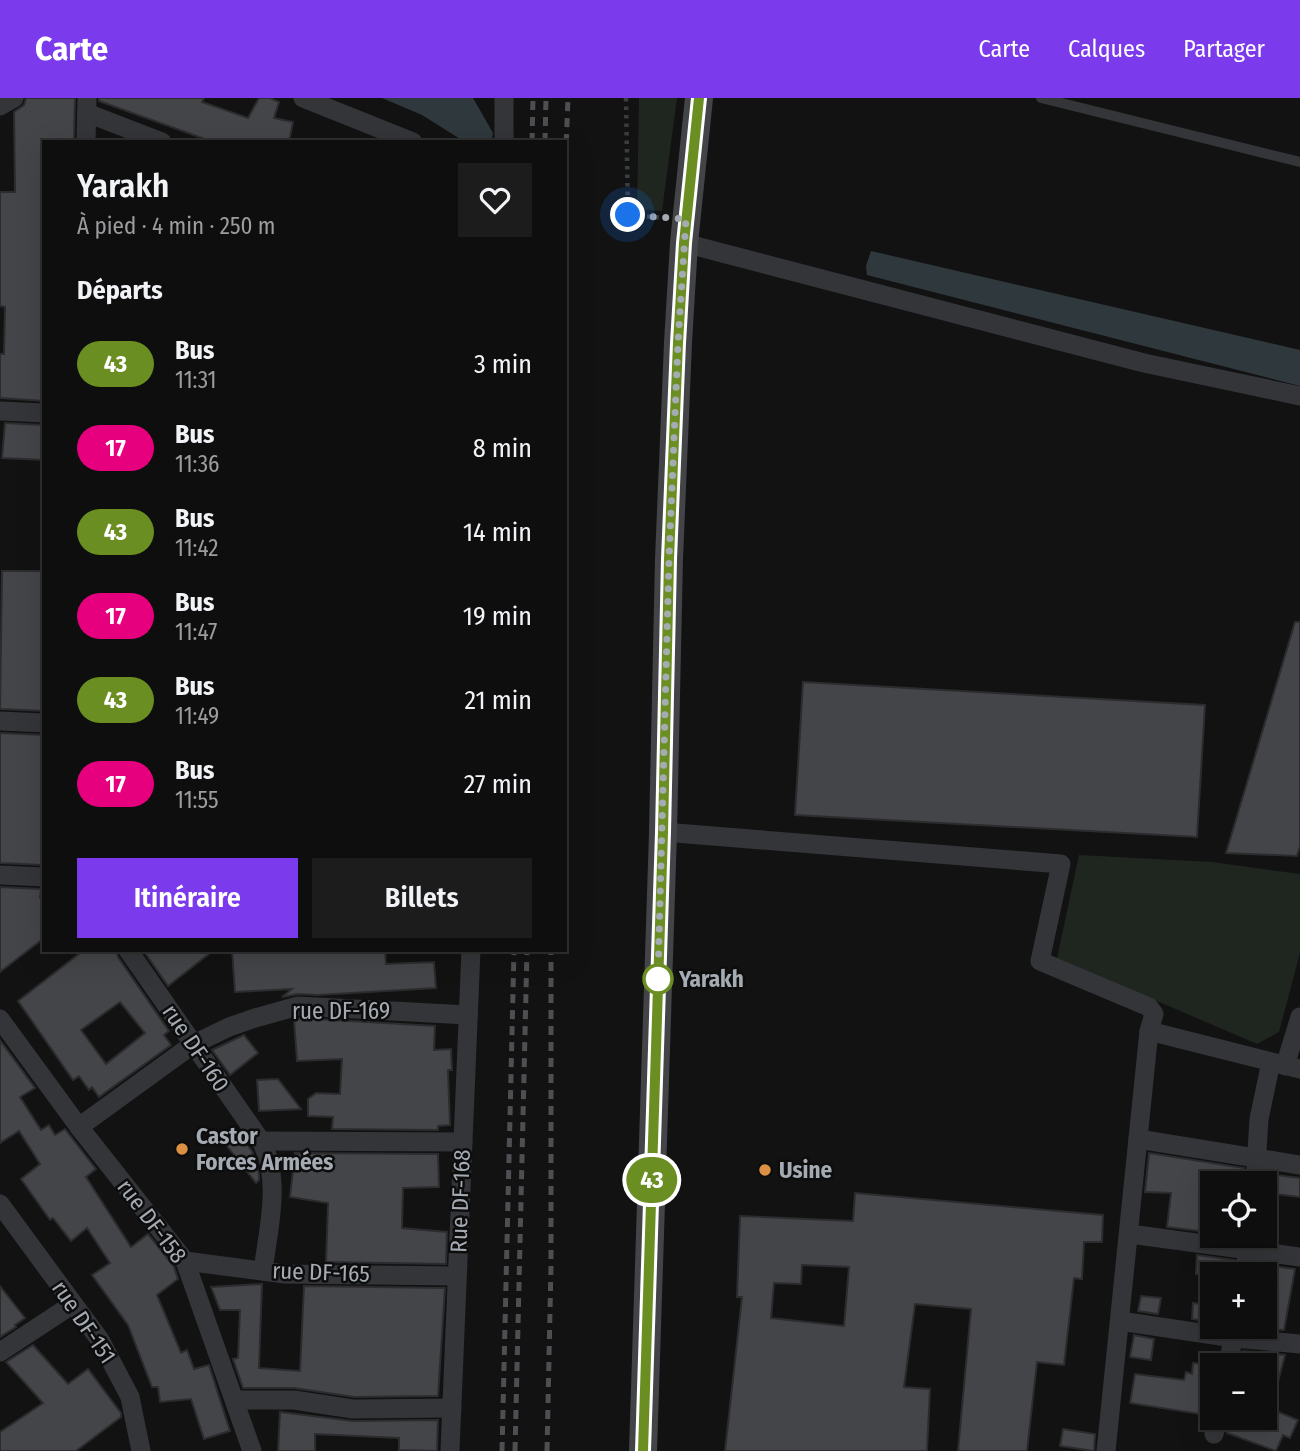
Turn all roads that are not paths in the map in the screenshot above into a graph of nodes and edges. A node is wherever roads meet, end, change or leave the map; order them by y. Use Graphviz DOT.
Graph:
graph roads {
  1 [pos="14,98"];
  2 [pos="303,98"];
  3 [pos="504,98"];
  4 [pos="699,98"];
  5 [pos="1041,98"];
  6 [pos="0,106"];
  7 [pos="87,106"];
  8 [pos="86,140"];
  9 [pos="158,140"];
  10 [pos="408,140"];
  11 [pos="504,140"];
  12 [pos="1300,162"];
  13 [pos="685,231"];
  14 [pos="1300,396"];
  15 [pos="0,411"];
  16 [pos="42,413"];
  17 [pos="0,721"];
  18 [pos="42,723"];
  19 [pos="663,832"];
  20 [pos="0,875"];
  21 [pos="42,877"];
  22 [pos="129,952"];
  23 [pos="471,952"];
  24 [pos="468,1015"];
  25 [pos="1300,1017"];
  26 [pos="3,1030"];
  27 [pos="1149,1031"];
  28 [pos="192,1045"];
  29 [pos="1285,1065"];
  30 [pos="79,1127"];
  31 [pos="1138,1139"];
  32 [pos="261,1141"];
  33 [pos="463,1142"];
  34 [pos="1257,1158"];
  35 [pos="1300,1165"];
  36 [pos="1256,1171"];
  37 [pos="0,1204"];
  38 [pos="1130,1234"];
  39 [pos="1200,1239"];
  40 [pos="1267,1248"];
  41 [pos="1300,1257"];
  42 [pos="185,1261"];
  43 [pos="263,1270"];
  44 [pos="457,1276"];
  45 [pos="73,1304"];
  46 [pos="1120,1321"];
  47 [pos="1200,1329"];
  48 [pos="1273,1339"];
  49 [pos="1300,1344"];
  50 [pos="0,1352"];
  51 [pos="235,1400"];
  52 [pos="452,1408"];
  53 [pos="141,1451"];
  54 [pos="252,1451"];
  55 [pos="450,1451"];
  56 [pos="643,1451"];
  57 [pos="1106,1451"];
  1 -- 6 [label="street"];
  2 -- 10 [label="street"];
  3 -- 11 [label="street"];
  4 -- 13 [label="main road"];
  5 -- 12 [label="lane"];
  7 -- 8 [label="street"];
  7 -- 9 [label="street"];
  13 -- 14 [label="street"];
  13 -- 19 [label="main road"];
  15 -- 16 [label="street"];
  17 -- 18 [label="street"];
  19 -- 27 [label="street"];
  19 -- 56 [label="main road"];
  20 -- 21 [label="street"];
  22 -- 28 [label="street, rue DF-160"];
  23 -- 24 [label="street, Rue DF-168"];
  24 -- 28 [label="street, rue DF-169"];
  24 -- 33 [label="street, Rue DF-168"];
  25 -- 29 [label="street"];
  26 -- 30 [label="street, rue DF-158"];
  27 -- 29 [label="street"];
  27 -- 31 [label="street"];
  28 -- 30 [label="street, rue DF-169"];
  28 -- 32 [label="street, rue DF-160"];
  29 -- 34 [label="street"];
  30 -- 42 [label="street, rue DF-158"];
  31 -- 34 [label="street"];
  31 -- 38 [label="street"];
  32 -- 33 [label="street"];
  32 -- 43 [label="street, rue DF-160"];
  33 -- 44 [label="street, Rue DF-168"];
  34 -- 35 [label="street"];
  34 -- 36 [label="street"];
  37 -- 45 [label="street, rue DF-151"];
  38 -- 39 [label="street"];
  38 -- 46 [label="street"];
  40 -- 41 [label="street"];
  42 -- 43 [label="street, rue DF-165"];
  42 -- 51 [label="street, rue DF-158"];
  43 -- 44 [label="street, rue DF-165"];
  44 -- 52 [label="street, Rue DF-168"];
  45 -- 50 [label="street"];
  45 -- 53 [label="street, rue DF-151"];
  46 -- 47 [label="street"];
  46 -- 57 [label="street"];
  48 -- 49 [label="street"];
  51 -- 52 [label="street"];
  51 -- 54 [label="street, rue DF-158"];
  52 -- 55 [label="street, Rue DF-168"];
}
